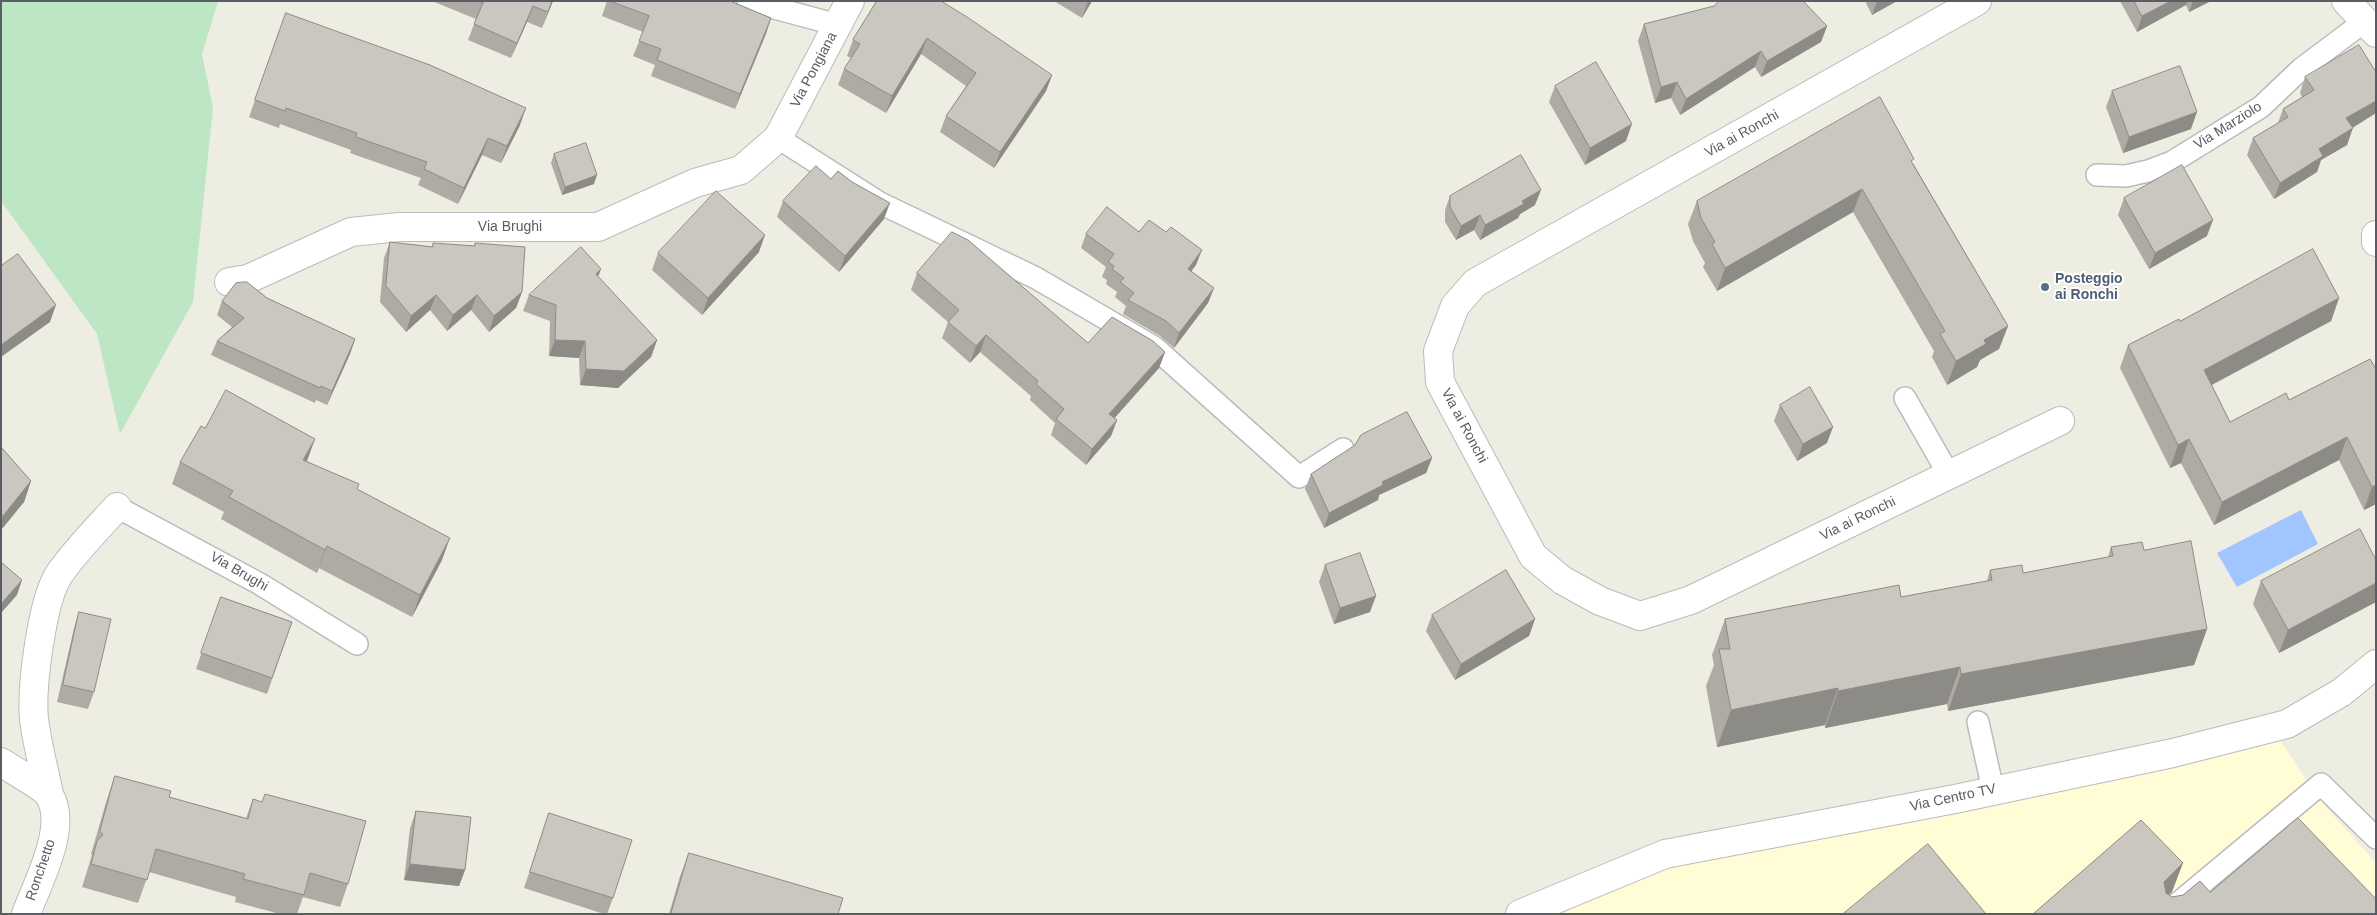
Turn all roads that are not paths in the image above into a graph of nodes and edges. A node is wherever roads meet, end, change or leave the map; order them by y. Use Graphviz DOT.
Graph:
graph roads {
  1 [pos="748,1"];
  2 [pos="850,1"];
  3 [pos="1977,1"];
  4 [pos="2346,1"];
  5 [pos="838,25"];
  6 [pos="2370,27"];
  7 [pos="778,138"];
  8 [pos="2097,175"];
  9 [pos="2376,235"];
  10 [pos="2376,242"];
  11 [pos="229,282"];
  12 [pos="1905,398"];
  13 [pos="2060,420"];
  14 [pos="1343,448"];
  15 [pos="1949,475"];
  16 [pos="117,506"];
  17 [pos="357,644"];
  18 [pos="2376,664"];
  19 [pos="1978,722"];
  20 [pos="1,762"];
  21 [pos="1993,790"];
  22 [pos="49,794"];
  23 [pos="2376,838"];
  24 [pos="26,914"];
  25 [pos="1520,914"];
  26 [pos="2165,914"];
  1 -- 5 [label="lane"];
  2 -- 5 [label="street, Via Pongiana"];
  3 -- 15 [label="street, Via ai Ronchi"];
  4 -- 6 [label="street"];
  5 -- 7 [label="street, Via Pongiana"];
  6 -- 8 [label="lane, Via Marziolo"];
  7 -- 11 [label="street, Via Brughi"];
  7 -- 14 [label="lane"];
  9 -- 10 [label="street"];
  12 -- 15 [label="lane"];
  13 -- 15 [label="street, Via ai Ronchi"];
  16 -- 17 [label="lane, Via Brughi"];
  16 -- 22 [label="street, Ronchetto"];
  18 -- 21 [label="street, Via Centro TV"];
  19 -- 21 [label="lane"];
  20 -- 22 [label="street"];
  21 -- 25 [label="street, Via Centro TV"];
  22 -- 24 [label="street, Ronchetto"];
  23 -- 26 [label="lane"];
}
